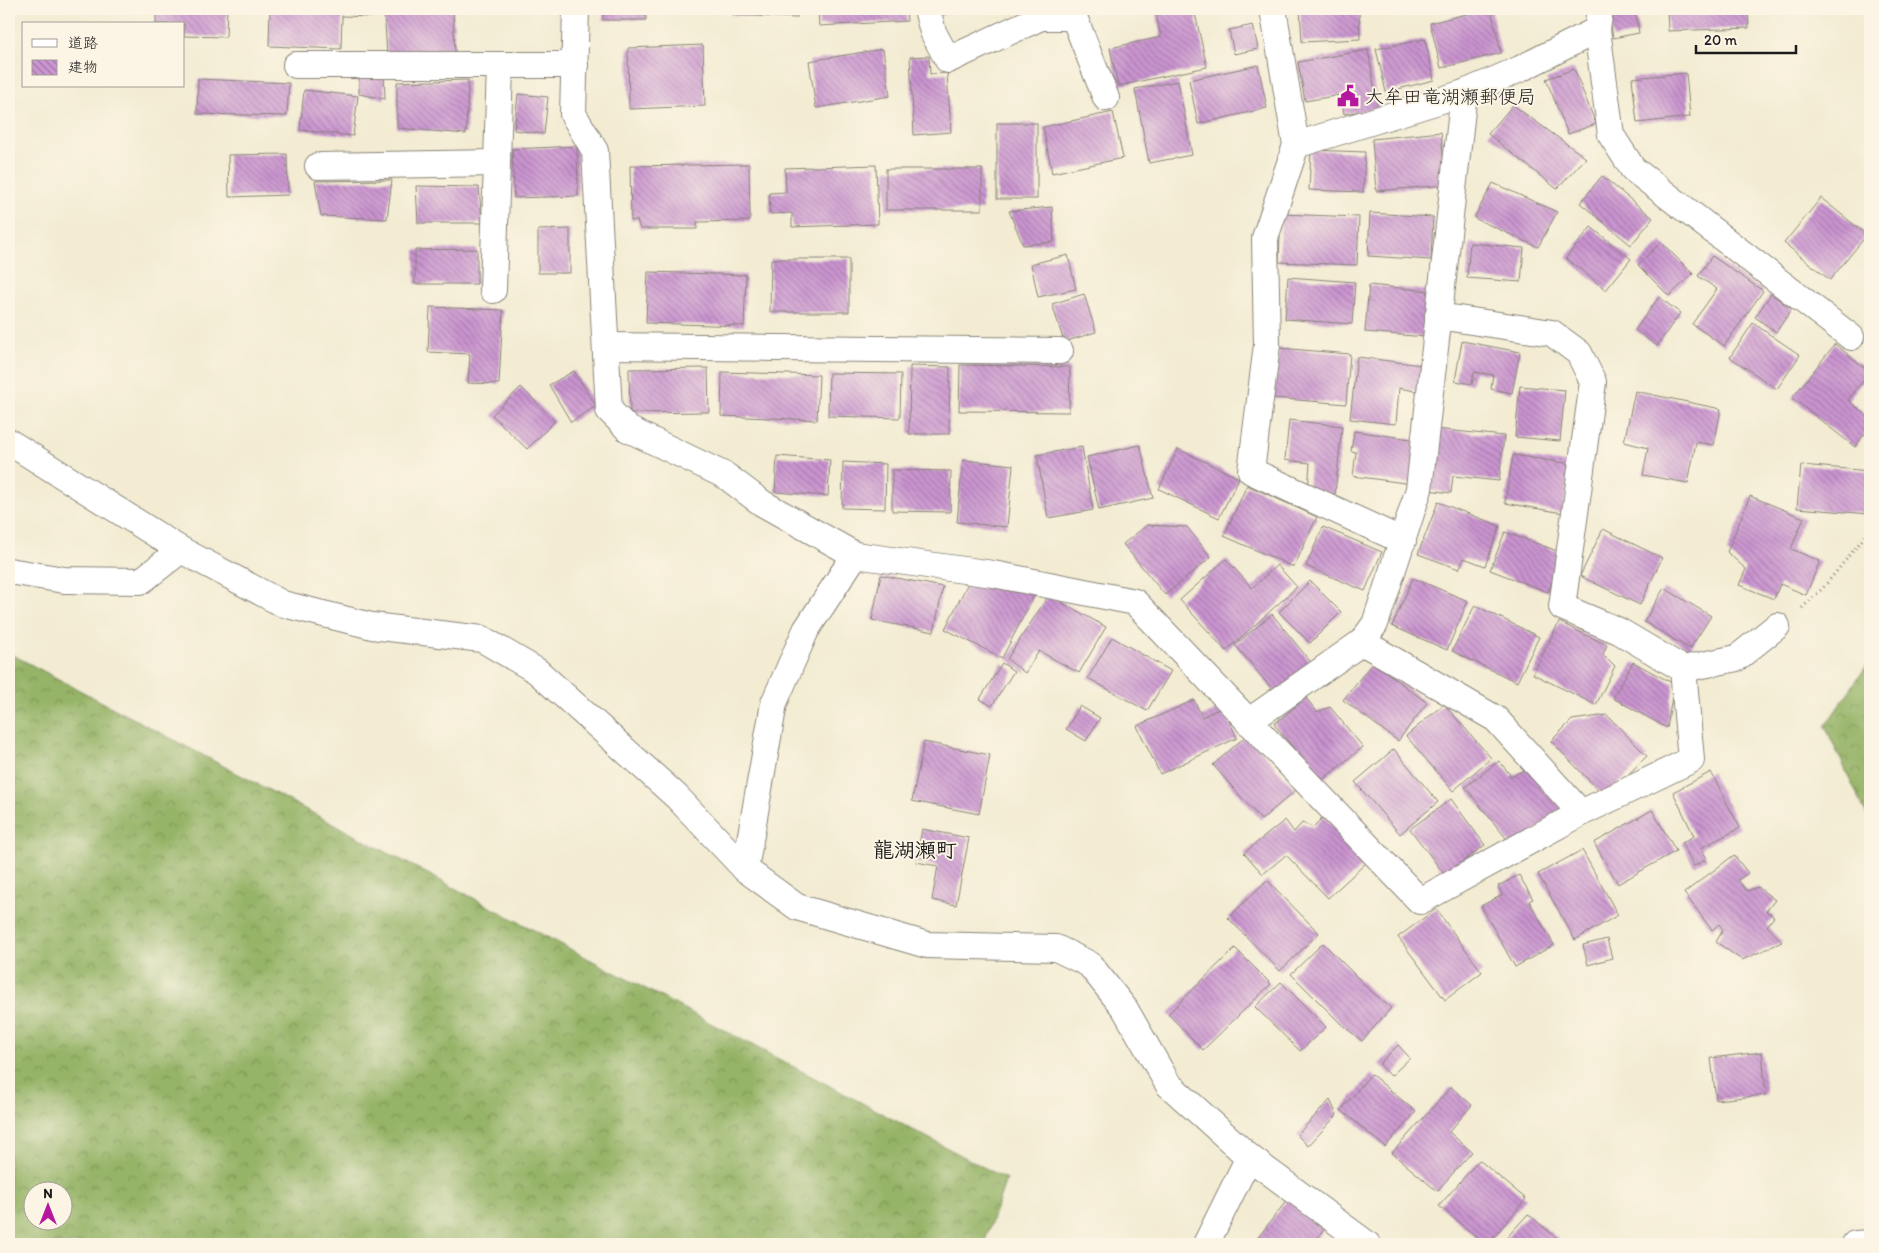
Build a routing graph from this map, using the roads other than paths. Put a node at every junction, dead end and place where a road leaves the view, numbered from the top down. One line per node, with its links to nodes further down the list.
1 (576, 9): 8 (street)
2 (927, 9): 4 (street)
3 (1273, 9): 11 (street)
4 (1075, 13): 10 (street)
5 (1598, 19): 9 (street); 16 (street)
6 (296, 66): 7 (street)
7 (500, 66): 8 (street); 12 (street)
8 (575, 66): 17 (street)
9 (1464, 93): 11 (street); 15 (street)
10 (1106, 98)
11 (1296, 145): 20 (street)
12 (497, 164): 13 (street); 14 (street)
13 (318, 166)
14 (493, 290)
15 (1438, 316): 20 (street); 26 (street)
16 (1851, 337)
17 (606, 346): 18 (street); 22 (street)
18 (1060, 351)
19 (9, 442): 21 (street)
20 (1404, 541): 25 (street)
21 (181, 550): 23 (street); 29 (street)
22 (855, 555): 27 (street); 29 (street)
23 (9, 571)
24 (1777, 626): 26 (street)
25 (1362, 642): 27 (street); 28 (street)
26 (1683, 670): 28 (street)
27 (1248, 722): 28 (street)
28 (1581, 813)
29 (745, 869): 30 (street)
30 (1249, 1157): 32 (street); 33 (street)
31 (1870, 1243): 34 (street)
32 (1206, 1244)
33 (1367, 1244)
34 (1855, 1244)

